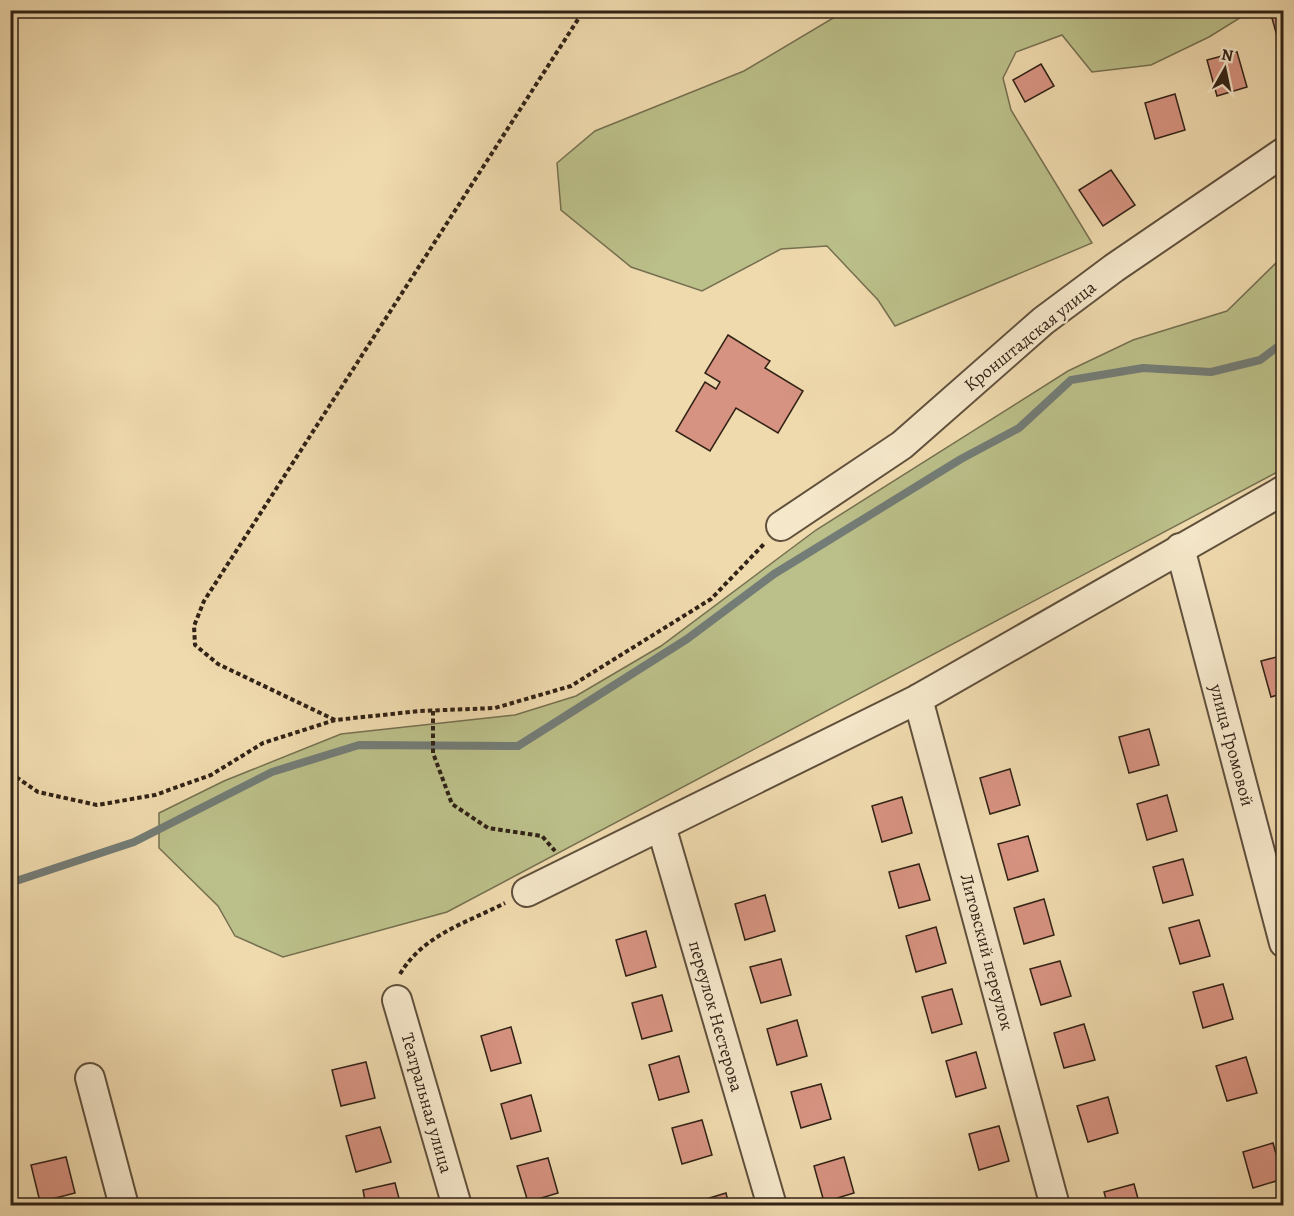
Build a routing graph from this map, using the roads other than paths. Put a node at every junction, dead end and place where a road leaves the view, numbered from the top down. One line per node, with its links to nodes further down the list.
1 (1284, 152): 3 (street, Кронштадская улица)
2 (1284, 490): 4 (street)
3 (781, 526)
4 (1180, 548): 5 (street); 8 (street, улица Громовой)
5 (918, 699): 6 (street); 14 (street, Литовский переулок)
6 (661, 826): 7 (street); 13 (street, переулок Нестерова)
7 (527, 892)
8 (1284, 943)
9 (398, 1000): 12 (street, Театральная улица)
10 (90, 1078): 11 (street)
11 (124, 1206)
12 (457, 1206)
13 (772, 1206)
14 (1055, 1206)

